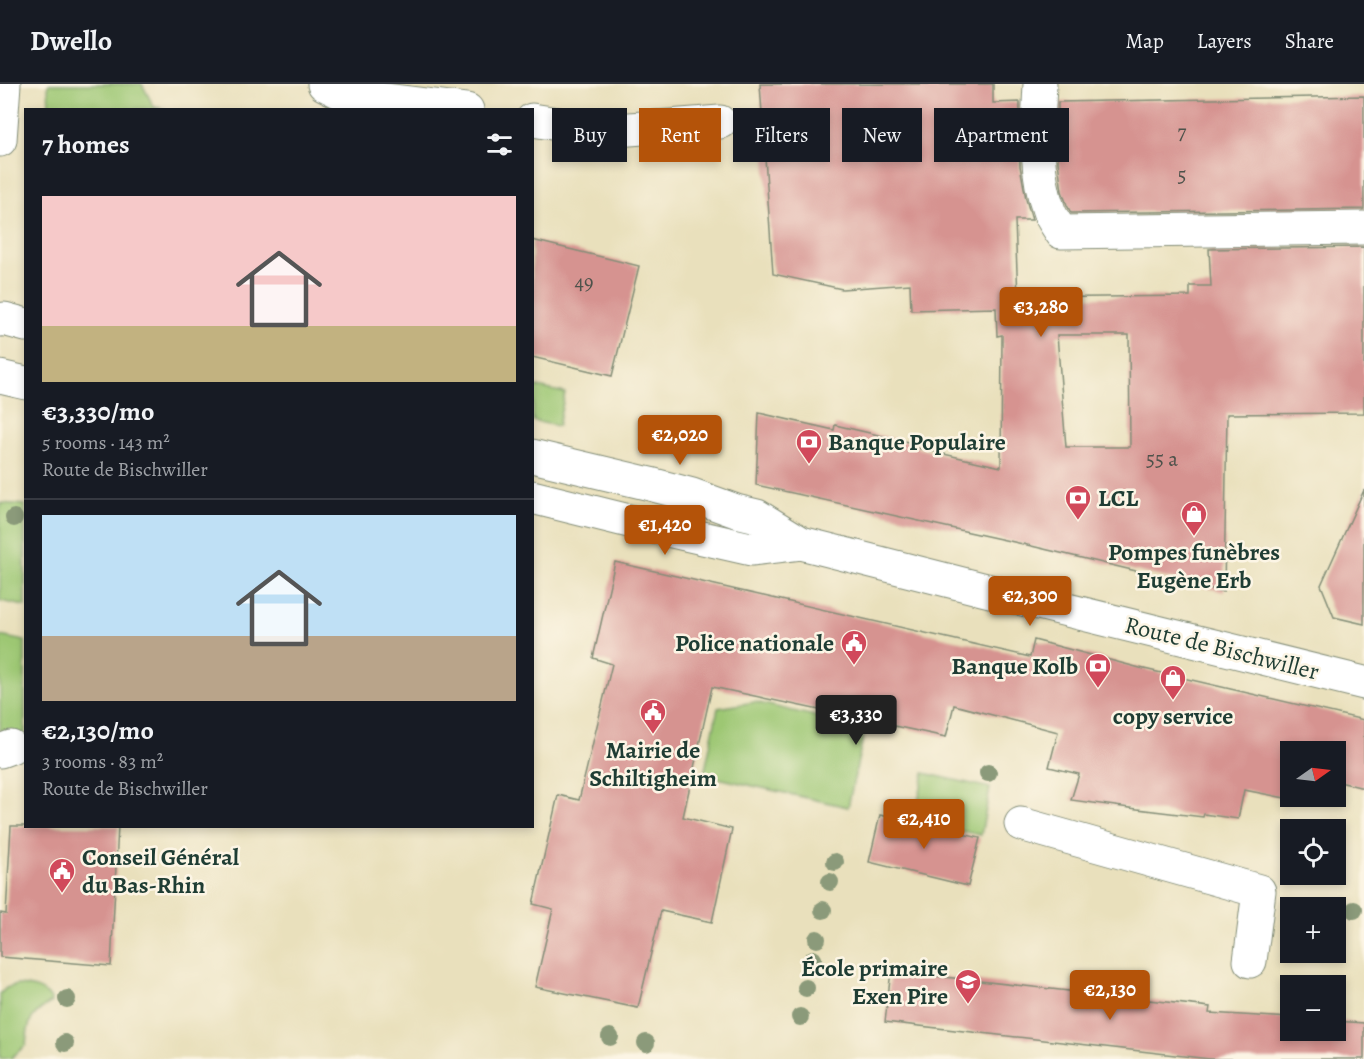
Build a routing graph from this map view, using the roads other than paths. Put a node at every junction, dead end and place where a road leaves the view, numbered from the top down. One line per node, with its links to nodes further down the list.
1 (4, 84): 7 (main road)
2 (324, 84): 4 (main road)
3 (1040, 84): 8 (main road)
4 (451, 108)
5 (534, 120): 6 (main road)
6 (639, 128)
7 (0, 140)
8 (1364, 228)
9 (0, 320): 10 (main road)
10 (24, 324)
11 (0, 377): 12 (main road)
12 (24, 383)
13 (534, 456): 15 (main road, Route de Bischwiller)
14 (534, 497): 15 (main road, Route de Bischwiller)
15 (801, 543): 16 (main road, Route de Bischwiller)
16 (1364, 683)
17 (1021, 824): 18 (main road)
18 (1250, 961)

